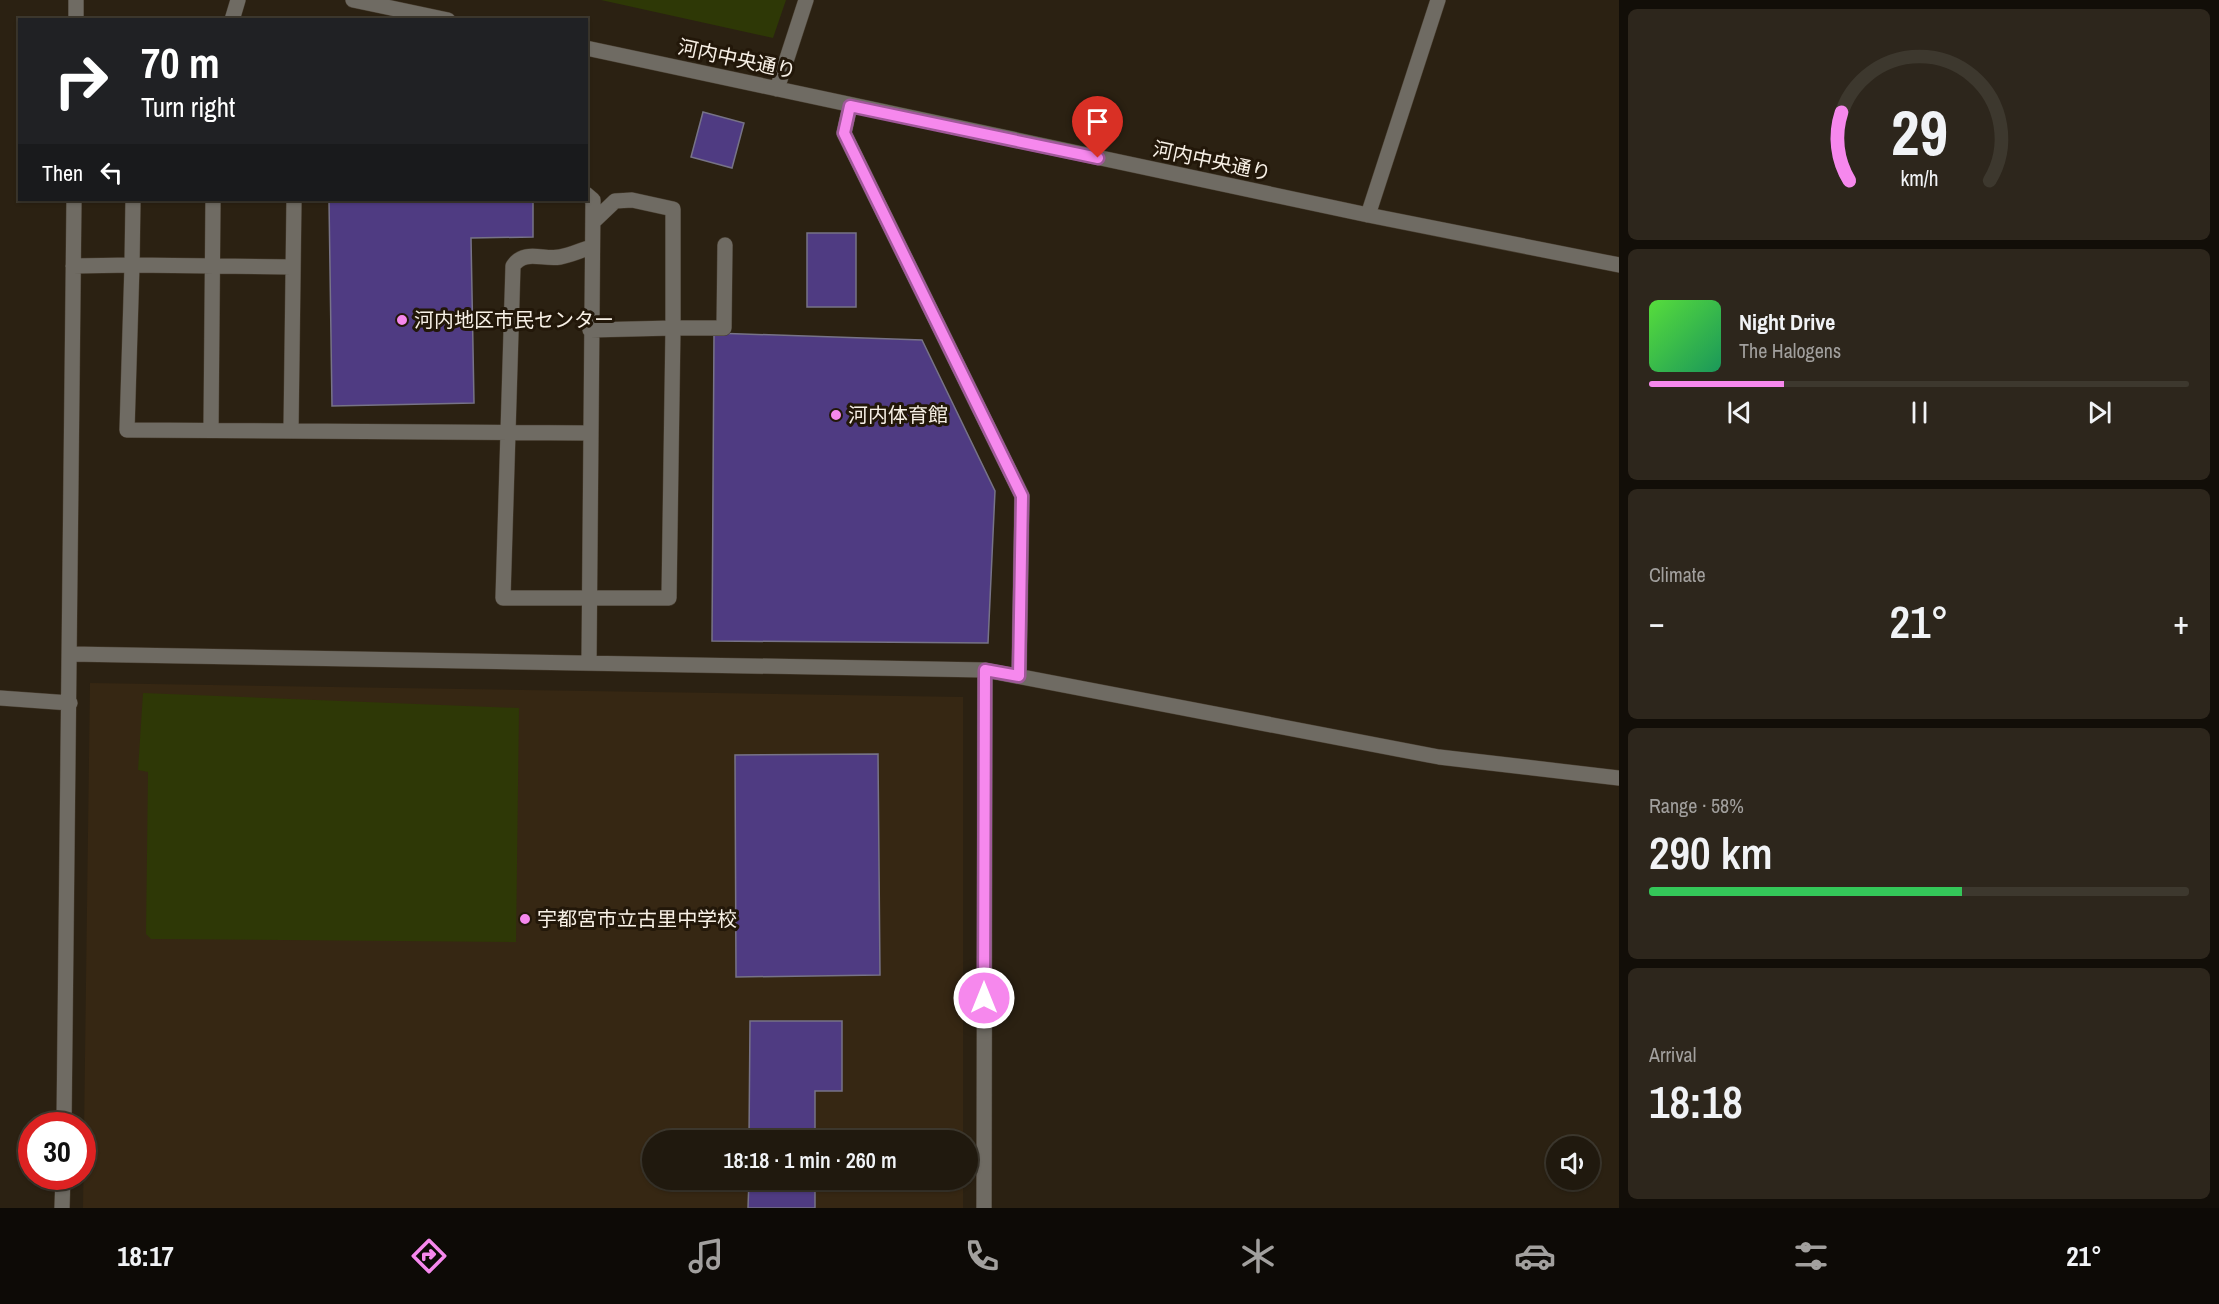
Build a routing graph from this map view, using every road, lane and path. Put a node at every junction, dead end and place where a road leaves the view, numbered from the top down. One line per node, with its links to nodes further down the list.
1 (76, 0): 6 (street)
2 (238, 0): 7 (street)
3 (352, 0): 8 (street)
4 (806, 0): 10 (street)
5 (1438, 0): 17 (street)
6 (76, 18)
7 (233, 18)
8 (438, 18)
9 (588, 48): 10 (street, 河内中央通り)
10 (777, 88): 11 (street, 河内中央通り)
11 (850, 106): 17 (street, 河内中央通り); 36 (street)
12 (588, 196): 18 (street)
13 (74, 201): 23 (street)
14 (133, 201): 21 (street)
15 (213, 201): 24 (street)
16 (294, 201): 25 (street)
17 (1368, 215): 22 (street, 河内中央通り)
18 (593, 222): 20 (street); 26 (street)
19 (725, 245): 26 (street)
20 (592, 246): 27 (street); 30 (street)
21 (132, 265): 23 (street); 24 (street); 28 (street)
22 (1619, 265)
23 (73, 266): 33 (street)
24 (211, 266): 25 (street); 28 (street)
25 (292, 267): 29 (street)
26 (672, 328): 27 (street); 32 (street)
27 (590, 330): 31 (street)
28 (211, 430): 29 (street)
29 (291, 431): 30 (street)
30 (508, 432): 31 (street); 32 (street)
31 (589, 434): 32 (street)
32 (588, 599): 34 (street)
33 (70, 654): 34 (street); 38 (street)
34 (589, 663): 35 (street)
35 (985, 670): 36 (street); 43 (street)
36 (1019, 676): 39 (street)
37 (0, 698): 38 (street)
38 (70, 703): 40 (street)
39 (1619, 778)
40 (64, 1112)
41 (63, 1190): 42 (street)
42 (62, 1208)
43 (984, 1208)

